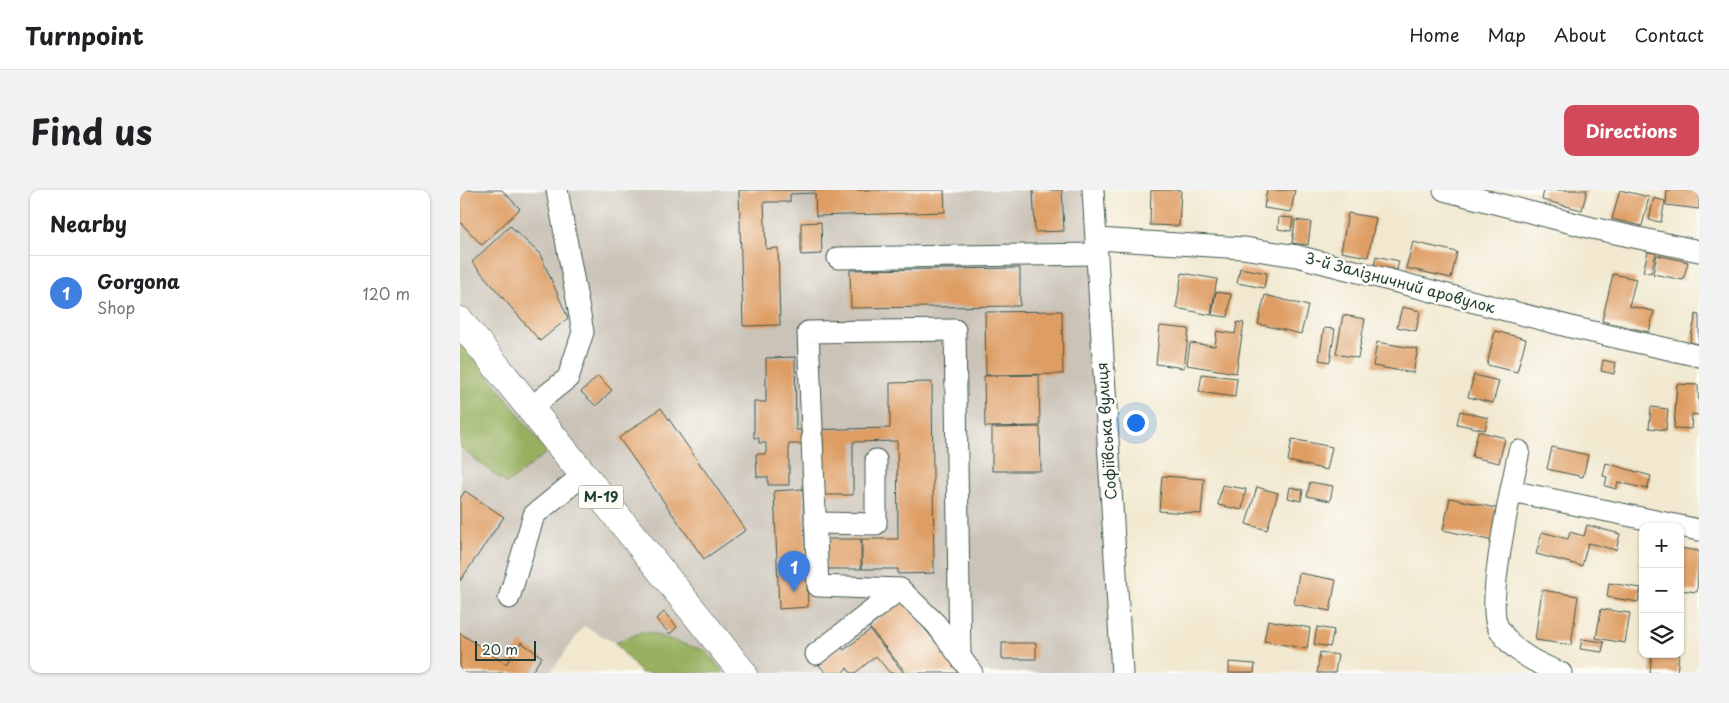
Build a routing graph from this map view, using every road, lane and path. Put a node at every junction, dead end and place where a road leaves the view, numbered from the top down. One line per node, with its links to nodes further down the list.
1 (558, 190): 9 (street)
2 (1093, 190): 4 (street, Софіївська вулиця)
3 (1444, 190): 5 (street)
4 (1096, 247): 6 (street, 3-й Залізничний аровулок); 8 (street, 3-й Залізничний аровулок); 21 (street, Софіївська вулиця)
5 (1699, 251)
6 (838, 258)
7 (460, 321): 9 (highway, М-19)
8 (1699, 356)
9 (530, 408): 12 (highway, М-19)
10 (1519, 450): 13 (street)
11 (876, 460): 14 (street)
12 (583, 475): 17 (street); 20 (highway, М-19)
13 (1511, 491): 15 (street); 22 (street)
14 (815, 523): 16 (street); 19 (street)
15 (1699, 530)
16 (900, 589): 18 (street); 19 (street)
17 (510, 598)
18 (816, 654)
19 (966, 665)
20 (743, 673)
21 (1122, 673)
22 (1561, 673)

